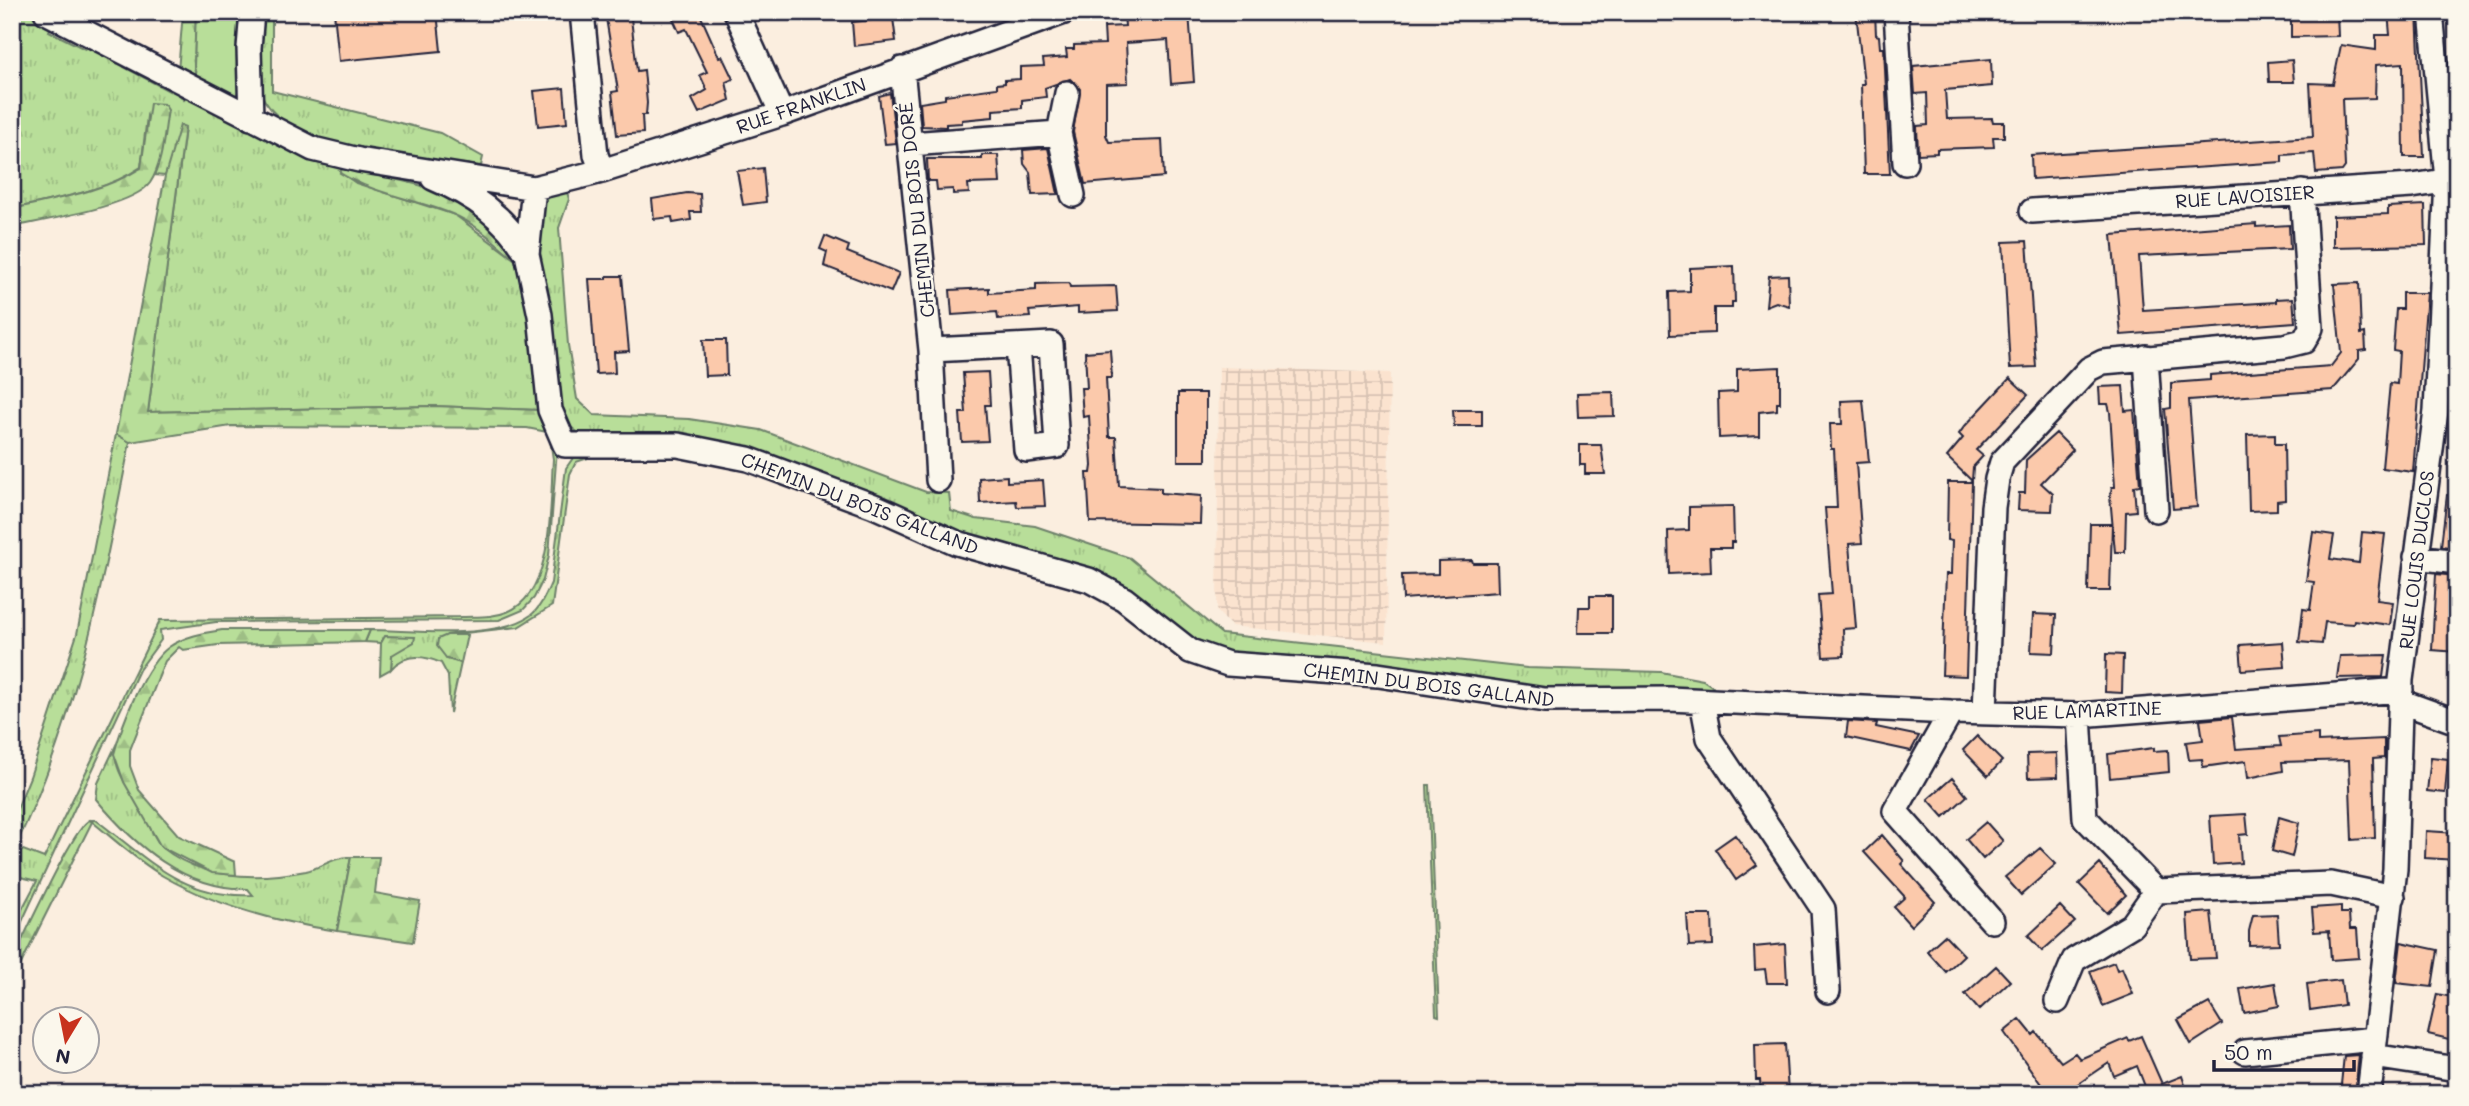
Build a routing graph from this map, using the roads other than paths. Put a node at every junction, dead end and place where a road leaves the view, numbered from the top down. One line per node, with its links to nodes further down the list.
1 (46, 12): 11 (street)
2 (252, 12): 11 (street)
3 (582, 12): 16 (street)
4 (736, 12): 10 (street)
5 (1064, 12): 8 (street, RUE FRANKLIN)
6 (1896, 12): 14 (street)
7 (2431, 12): 17 (street, RUE LOUIS DUCLOS)
8 (902, 69): 10 (street, RUE FRANKLIN); 13 (street, CHEMIN DU BOIS DORÉ)
9 (1067, 93): 12 (street)
10 (782, 114): 16 (street, RUE FRANKLIN)
11 (251, 118): 15 (street)
12 (1059, 133): 13 (street); 20 (street)
13 (910, 144): 24 (street, CHEMIN DU BOIS DORÉ)
14 (1905, 163)
15 (417, 171): 18 (street); 22 (street)
16 (601, 171): 18 (street, RUE FRANKLIN)
17 (2452, 180): 19 (street, RUE LAVOISIER); 28 (street, RUE LOUIS DUCLOS)
18 (534, 188): 22 (street, CHEMIN DU BOIS GALLAND)
19 (2302, 192): 21 (street, RUE LAVOISIER); 25 (street)
20 (1073, 195)
21 (2032, 211)
22 (527, 254): 31 (street, CHEMIN DU BOIS GALLAND)
23 (1018, 345): 24 (street)
24 (931, 350): 26 (street, CHEMIN DU BOIS DORÉ)
25 (2146, 357): 27 (street); 33 (street)
26 (938, 480)
27 (2156, 510)
28 (2416, 557): 29 (street); 30 (street, RUE LOUIS DUCLOS)
29 (2457, 562)
30 (2401, 696): 34 (street, RUE LAMARTINE); 35 (street, RUE LAMARTINE); 37 (street, RUE LOUIS DUCLOS)
31 (1702, 701): 32 (street, RUE LAMARTINE); 39 (street)
32 (1951, 712): 33 (street, RUE LAMARTINE); 38 (street)
33 (1985, 712): 34 (street, RUE LAMARTINE)
34 (2080, 715): 36 (street)
35 (2457, 722)
36 (2156, 891): 37 (street); 40 (street)
37 (2393, 897): 41 (street, RUE LOUIS DUCLOS)
38 (1992, 921)
39 (1828, 991)
40 (2057, 1000)
41 (2374, 1047): 42 (street); 43 (street); 44 (street, RUE LOUIS DUCLOS)
42 (2245, 1052)
43 (2457, 1069)
44 (2370, 1094)

